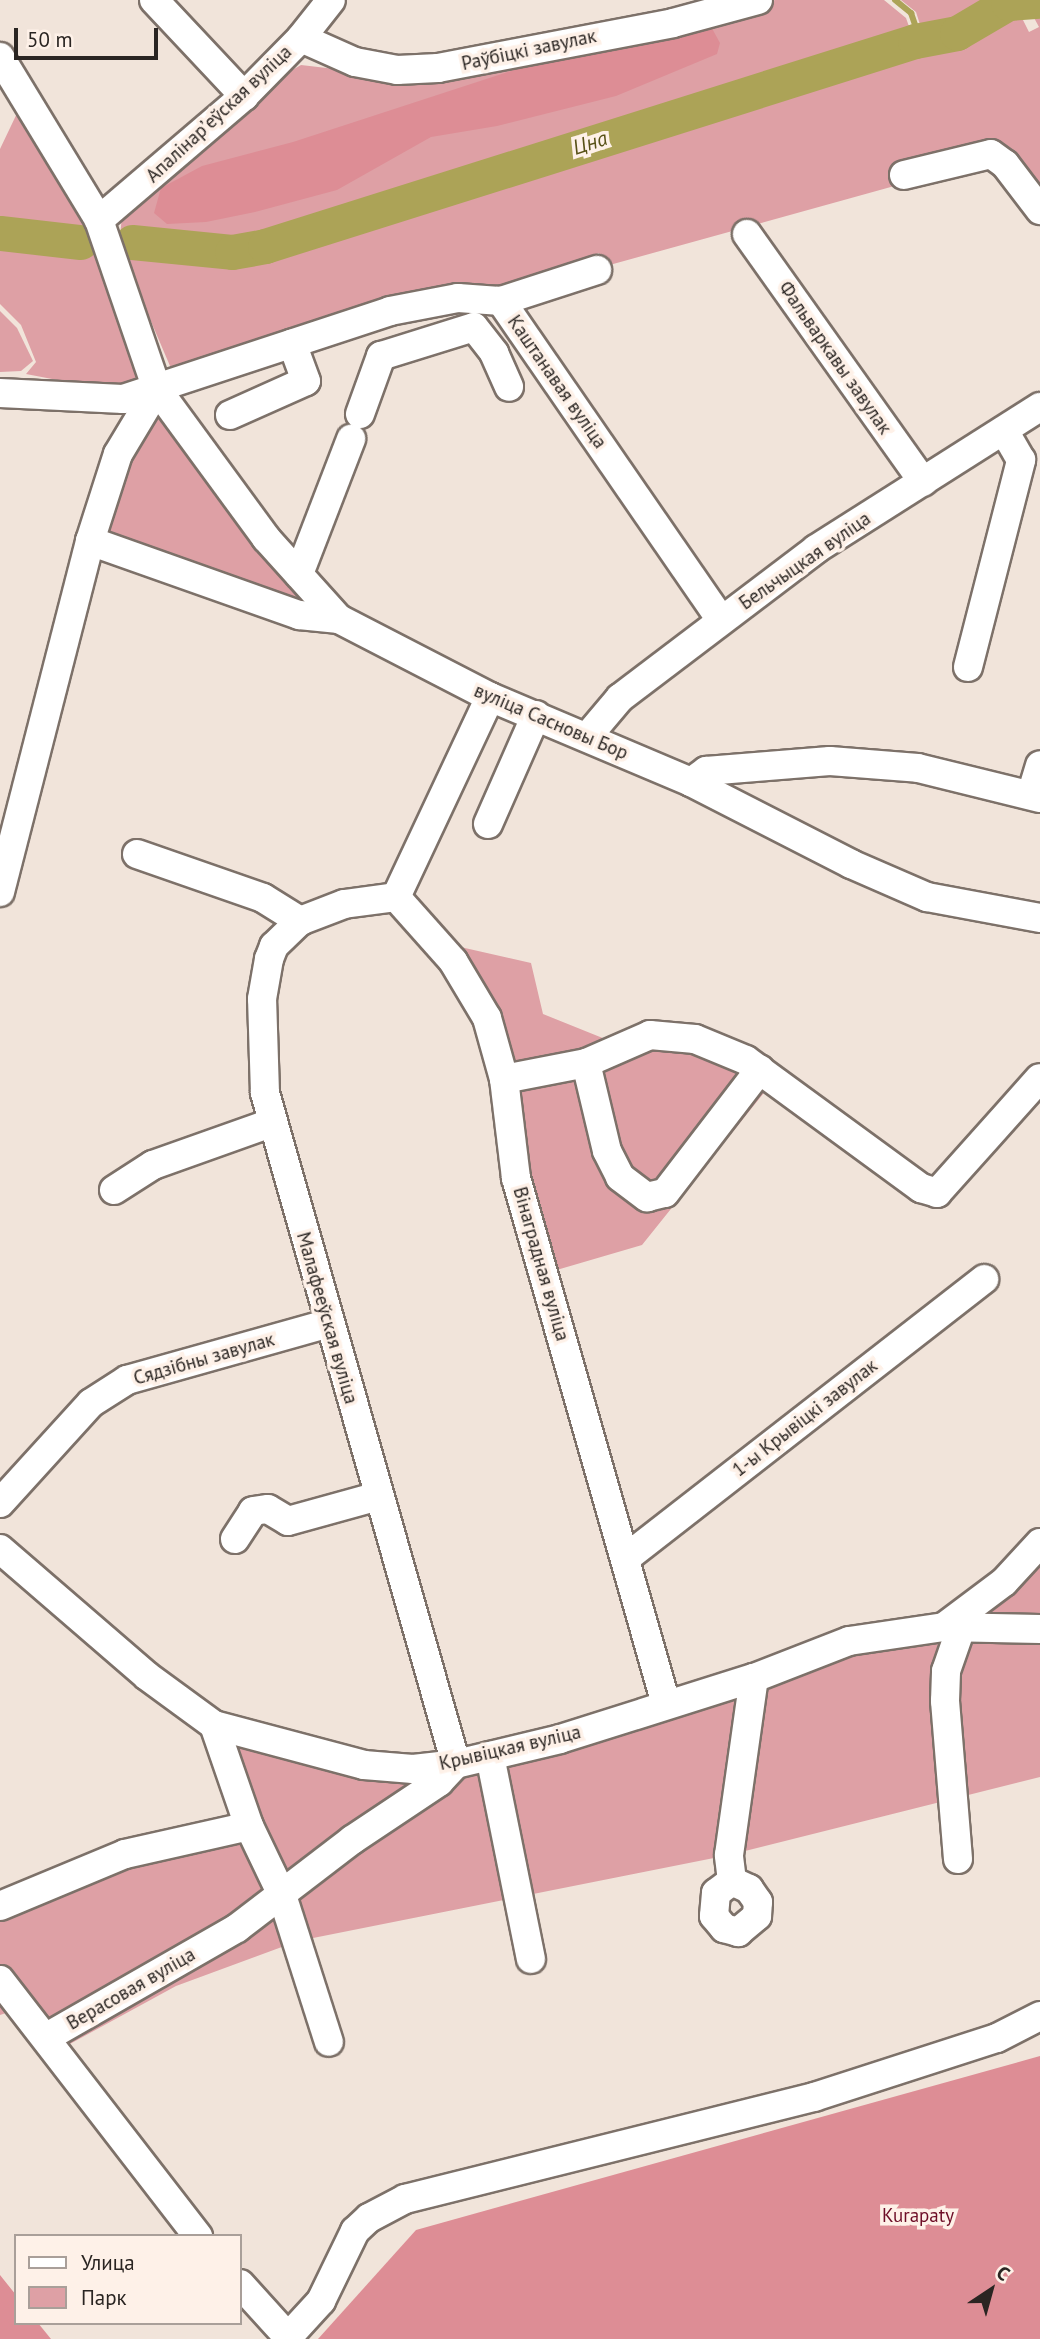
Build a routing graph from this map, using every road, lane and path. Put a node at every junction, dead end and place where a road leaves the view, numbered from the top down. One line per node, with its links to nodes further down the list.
1 (155, 0): 6 (street)
2 (331, 0): 4 (street, Апалінарʼеўская вуліца)
3 (758, 0): 4 (street, Раўбіцкі завулак)
4 (301, 38): 6 (street, Апалінарʼеўская вуліца)
5 (0, 57): 9 (street, вуліца Сасновы Бор)
6 (244, 96): 9 (street, Апалінарʼеўская вуліца)
7 (904, 175): 8 (street)
8 (1040, 209)
9 (99, 220): 17 (street, вуліца Сасновы Бор)
10 (747, 234): 22 (street, Фальваркавы завулак)
11 (597, 270): 13 (street)
12 (467, 298): 13 (street, Каштанавая вуліца); 14 (street); 15 (street, Каштанавая вуліца)
13 (501, 301): 26 (street, Каштанавая вуліца)
14 (474, 327): 16 (street); 24 (street)
15 (292, 343): 17 (street, Каштанавая вуліца); 20 (street)
16 (509, 387)
17 (157, 389): 18 (street); 23 (street); 24 (street, вуліца Сасновы Бор)
18 (0, 393)
19 (1040, 407): 21 (street, Бельчыцкая вуліца)
20 (230, 415)
21 (1004, 430): 22 (street, Бельчыцкая вуліца); 27 (street)
22 (923, 482): 26 (street, Бельчыцкая вуліца)
23 (90, 541): 25 (street); 34 (street)
24 (299, 575): 25 (street, вуліца Сасновы Бор)
25 (339, 619): 28 (street, вуліца Сасновы Бор)
26 (720, 619): 30 (street, Бельчыцкая вуліца)
27 (968, 667)
28 (490, 697): 29 (street, вуліца Сасновы Бор); 38 (street)
29 (536, 715): 30 (street, вуліца Сасновы Бор); 35 (street)
30 (587, 737): 32 (street, вуліца Сасновы Бор)
31 (1040, 765): 33 (street)
32 (691, 782): 33 (street); 39 (street, вуліца Сасновы Бор)
33 (1036, 797)
34 (10, 811): 37 (street)
35 (488, 824)
36 (137, 854): 40 (street)
37 (0, 892)
38 (396, 897): 40 (street, Малафееўская вуліца); 44 (street, Вінаградная вуліца)
39 (1040, 918)
40 (300, 921): 45 (street, Малафееўская вуліца)
41 (586, 1063): 42 (street); 42 (street); 44 (street)
42 (760, 1069): 43 (street)
43 (1040, 1078)
44 (503, 1079): 54 (street, Вінаградная вуліца)
45 (271, 1124): 46 (street); 48 (street, Малафееўская вуліца)
46 (114, 1190)
47 (984, 1279): 54 (street, 1-ы Крывіцкі завулак)
48 (330, 1323): 49 (street, Малафееўская вуліца); 50 (street, Сядзібны завулак)
49 (378, 1496): 51 (street); 61 (street, Малафееўская вуліца)
50 (0, 1503)
51 (235, 1539)
52 (1040, 1543): 55 (street, Крывіцкая вуліца)
53 (0, 1549): 59 (street, Крывіцкая вуліца)
54 (626, 1558): 58 (street, Вінаградная вуліца)
55 (953, 1627): 56 (street); 57 (street, Крывіцкая вуліца); 63 (street)
56 (1040, 1629)
57 (754, 1678): 58 (street, Крывіцкая вуліца); 64 (street)
58 (666, 1704): 60 (street, Крывіцкая вуліца)
59 (214, 1725): 61 (street, Крывіцкая вуліца); 62 (street)
60 (490, 1756): 61 (street, Крывіцкая вуліца); 67 (street)
61 (456, 1764): 65 (street, Верасовая вуліца)
62 (249, 1826): 65 (street); 66 (street)
63 (958, 1859)
64 (732, 1881)
65 (282, 1895): 70 (street, Верасовая вуліца); 71 (street)
66 (0, 1906)
67 (531, 1959)
68 (0, 1980): 70 (street)
69 (1040, 2015): 73 (street)
70 (47, 2037): 72 (street, Верасовая вуліца)
71 (329, 2042)
72 (196, 2234)
73 (242, 2286)

